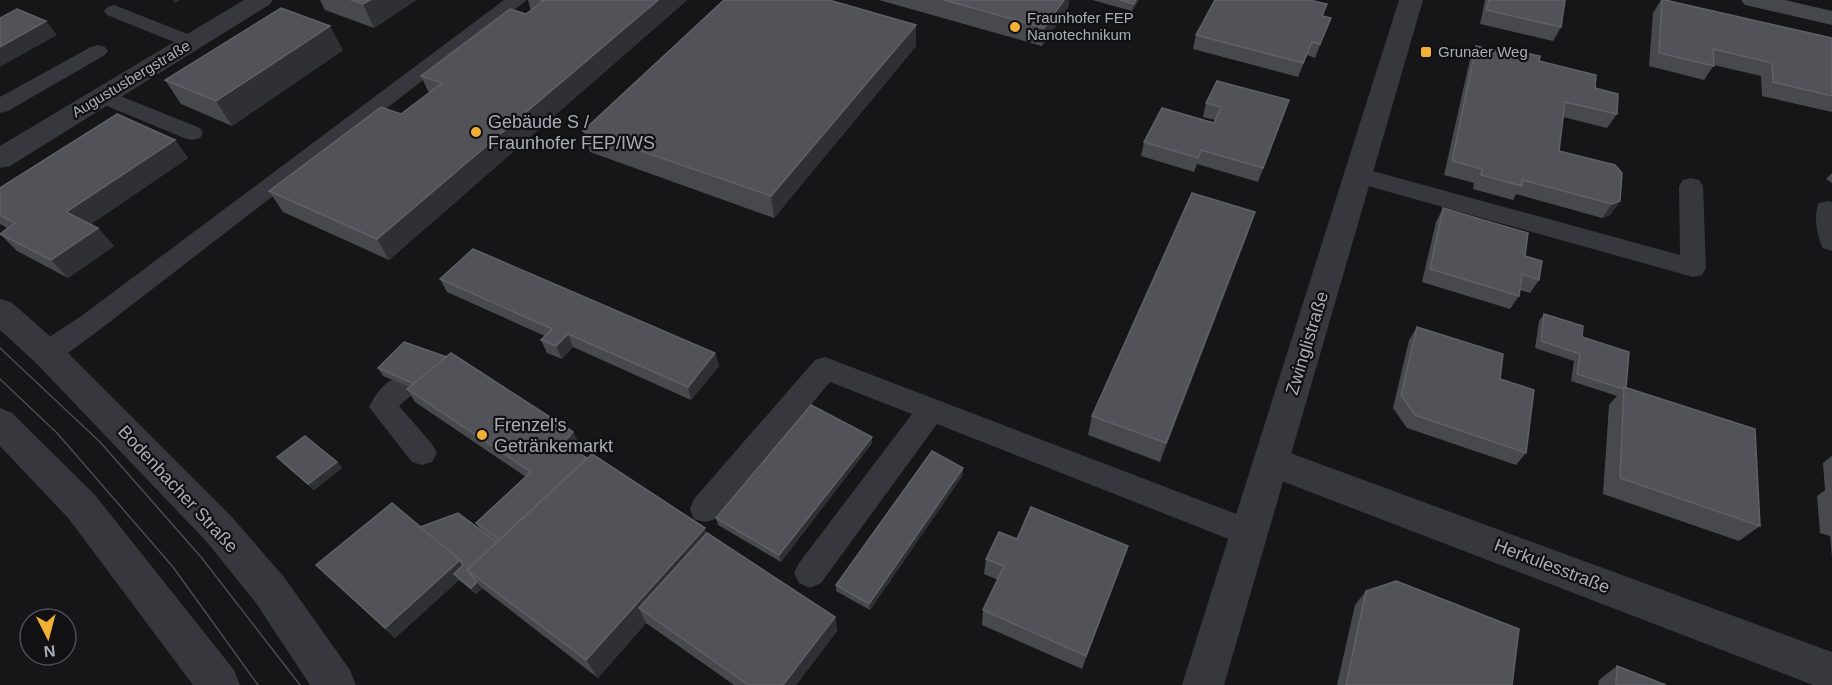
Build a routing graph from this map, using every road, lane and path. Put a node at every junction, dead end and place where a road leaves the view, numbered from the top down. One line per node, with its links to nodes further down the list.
1 (261, 0): 7 (street, Augustusbergstraße)
2 (517, 0): 20 (lane)
3 (1411, 0): 15 (street, Zwinglistraße)
4 (1753, 0): 6 (main road)
5 (114, 10): 7 (lane)
6 (1832, 18)
7 (191, 42): 11 (street, Augustusbergstraße)
8 (98, 51): 12 (lane)
9 (64, 54): 10 (lane)
10 (0, 92)
11 (103, 96): 13 (lane); 14 (street, Augustusbergstraße)
12 (0, 106)
13 (192, 133)
14 (0, 159)
15 (1358, 175): 16 (lane); 25 (street, Zwinglistraße)
16 (1691, 186)
17 (1828, 209): 18 (lane)
18 (1832, 242)
19 (0, 311): 20 (street, Bodenbacher Straße)
20 (47, 353): 31 (street, Bodenbacher Straße)
21 (404, 384): 24 (lane)
22 (932, 409): 26 (lane); 27 (lane); 28 (lane)
23 (0, 423): 30 (street)
24 (422, 453)
25 (1271, 461): 27 (street, Zwinglistraße); 29 (street, Herkulesstraße)
26 (705, 509)
27 (1249, 533): 32 (street, Zwinglistraße)
28 (810, 573)
29 (1832, 672)
30 (219, 685)
31 (334, 685)
32 (1203, 685)

